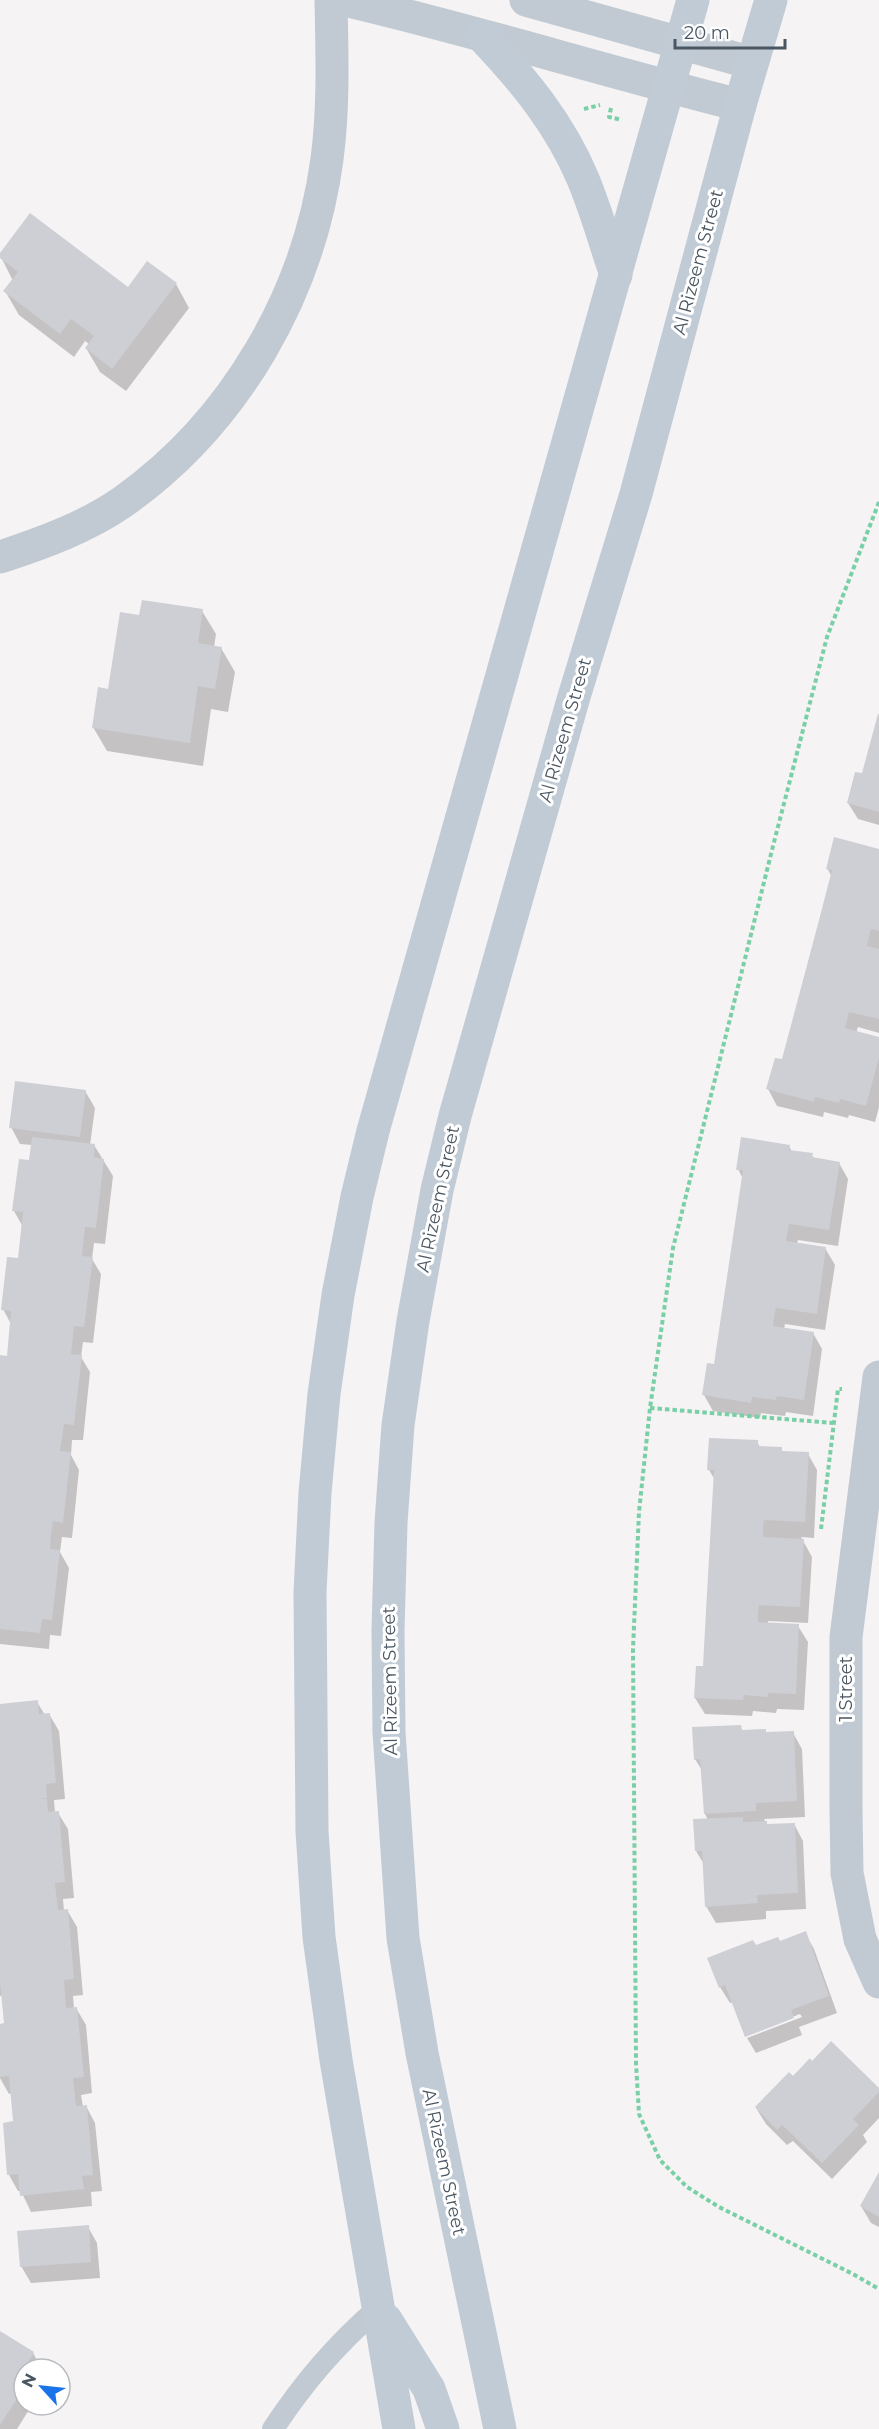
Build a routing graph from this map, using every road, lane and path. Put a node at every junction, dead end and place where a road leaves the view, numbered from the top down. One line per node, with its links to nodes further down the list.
1 (331, 0): 13 (street)
2 (344, 0): 6 (street)
3 (525, 0): 7 (street)
4 (693, 0): 7 (street)
5 (771, 0): 8 (street, Al Rizeem Street)
6 (482, 36): 9 (street); 11 (street)
7 (682, 43): 8 (street); 9 (street)
8 (752, 63): 10 (street, Al Rizeem Street)
9 (670, 88): 10 (street); 11 (street)
10 (740, 105): 23 (street, Al Rizeem Street)
11 (616, 275): 19 (street)
12 (879, 502): 15 (path)
13 (0, 557)
14 (878, 1388): 17 (street, 1 Street)
15 (650, 1408): 16 (path); 18 (path)
16 (834, 1423)
17 (879, 1982)
18 (879, 2289)
19 (378, 2308): 20 (lane); 21 (street); 22 (street)
20 (273, 2429)
21 (399, 2429)
22 (443, 2429)
23 (500, 2429)

